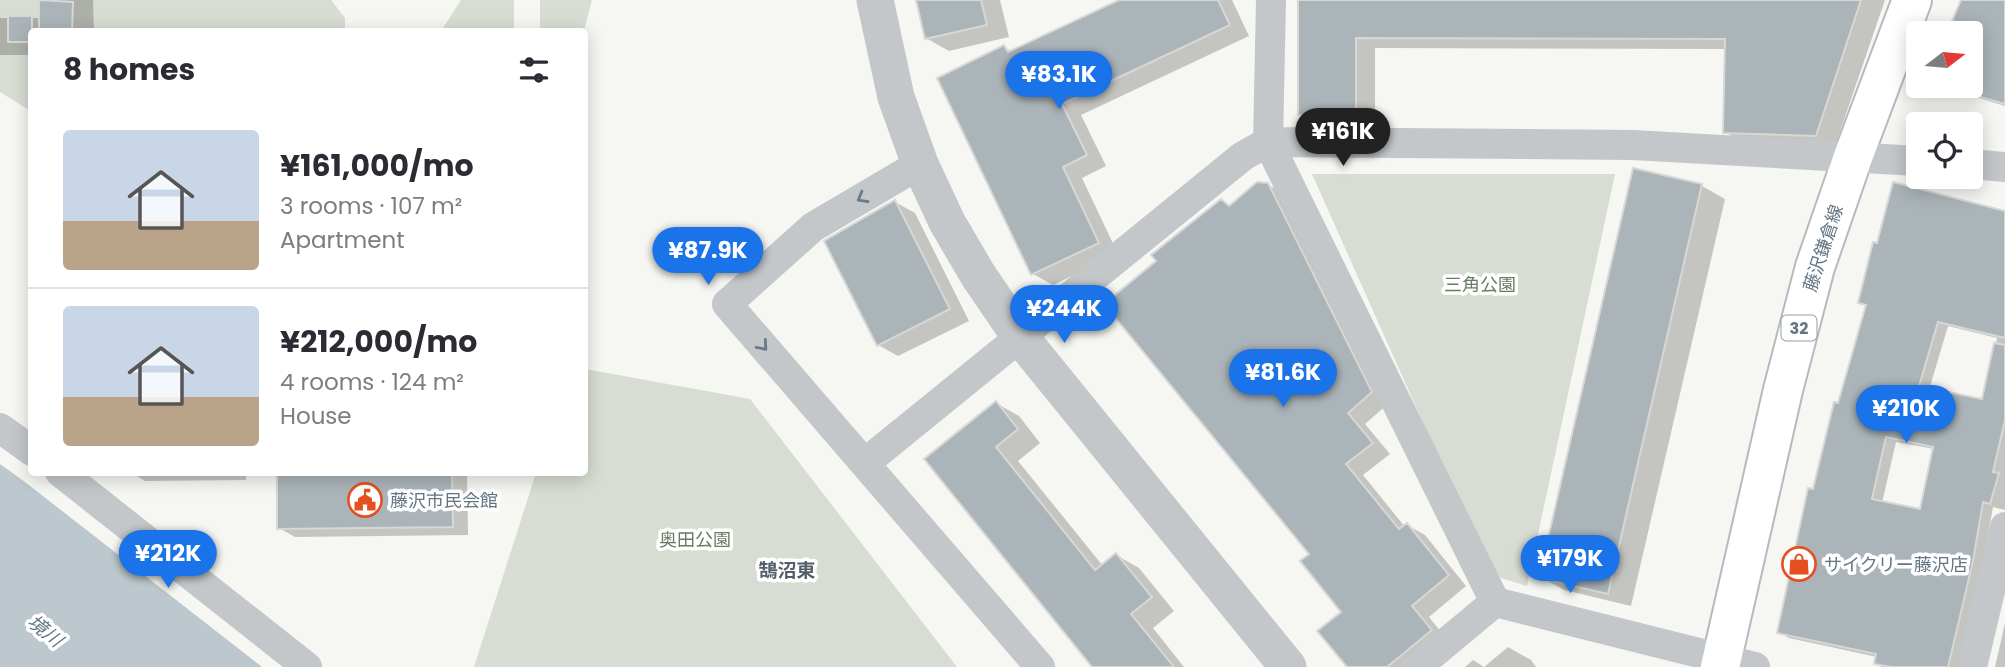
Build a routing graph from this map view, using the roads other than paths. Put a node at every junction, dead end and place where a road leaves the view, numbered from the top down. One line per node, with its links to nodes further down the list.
1 (875, 0): 7 (street)
2 (1271, 0): 4 (street)
3 (1912, 0): 5 (main road, 藤沢鎌倉線 / 32)
4 (1268, 142): 5 (street); 10 (street); 16 (street)
5 (1853, 157): 6 (street); 17 (main road, 藤沢鎌倉線 / 32)
6 (1906, 160)
7 (920, 164): 10 (street); 13 (street, one-way to 13)
8 (1983, 165): 9 (street)
9 (2005, 166)
10 (1021, 338): 13 (street); 20 (street)
11 (0, 428): 12 (street)
12 (28, 449)
13 (864, 463): 19 (street)
14 (65, 476): 18 (street)
15 (2005, 527): 22 (street)
16 (1495, 602): 17 (street); 21 (street)
17 (1732, 664)
18 (307, 667)
19 (1040, 667)
20 (1287, 667)
21 (1417, 667)
22 (1972, 667)

